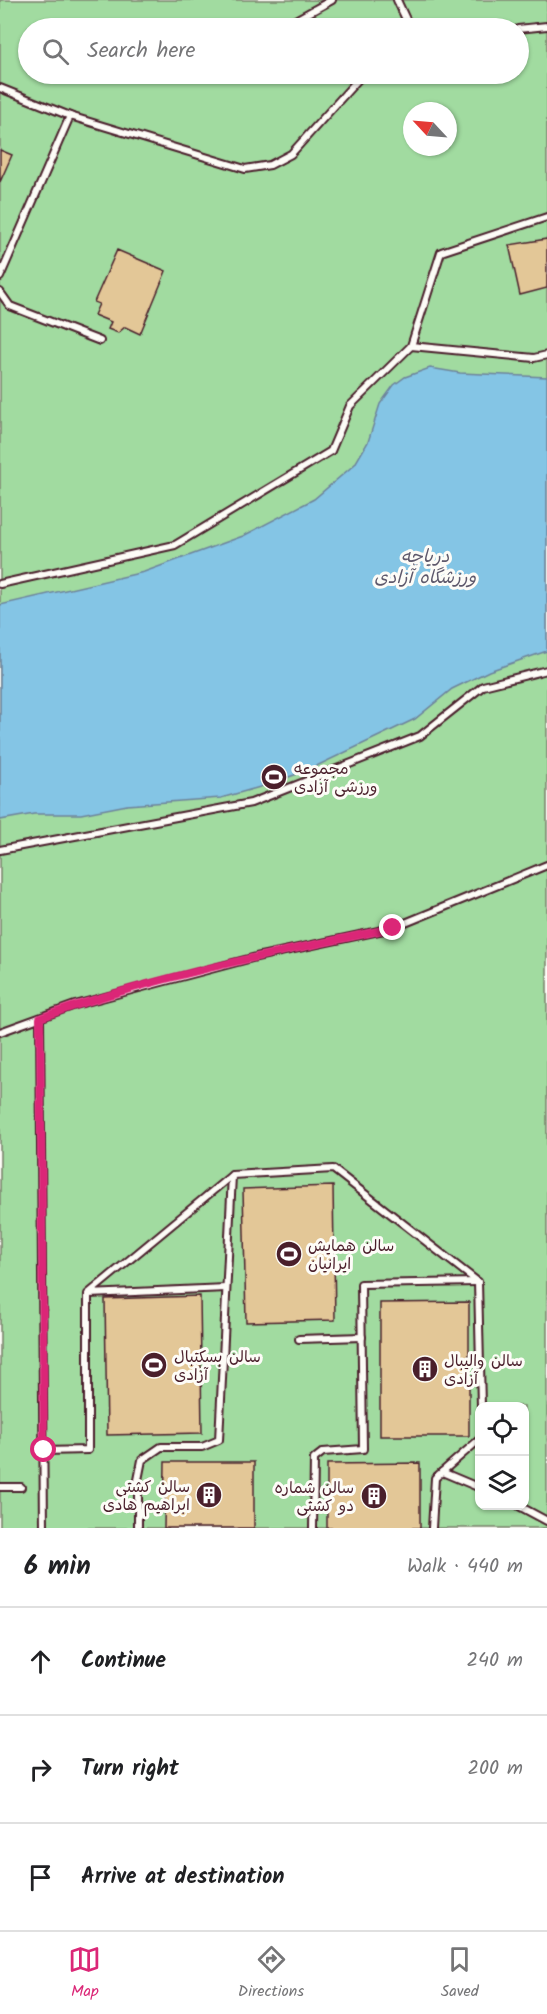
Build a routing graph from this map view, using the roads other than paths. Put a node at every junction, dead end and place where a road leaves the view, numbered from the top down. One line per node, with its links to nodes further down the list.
1 (332, 0): 3 (lane)
2 (397, 0): 4 (lane)
3 (299, 18)
4 (405, 18)
5 (547, 26): 6 (lane)
6 (529, 28)
7 (354, 84): 9 (lane)
8 (0, 88): 9 (lane)
9 (70, 116): 11 (lane)
10 (547, 218): 14 (lane)
11 (0, 277)
12 (0, 292): 13 (lane)
13 (100, 341)
14 (411, 346): 15 (lane); 16 (lane)
15 (547, 355)
16 (0, 584)
17 (547, 670): 18 (lane)
18 (0, 850)
19 (547, 865): 20 (lane)
20 (40, 1018): 21 (lane); 30 (lane)
21 (0, 1032)
22 (232, 1175): 23 (lane); 24 (lane); 25 (lane)
23 (478, 1282): 26 (lane); 28 (lane)
24 (226, 1288): 25 (lane); 38 (lane)
25 (88, 1294): 30 (lane)
26 (362, 1337): 27 (lane); 39 (lane)
27 (299, 1339)
28 (481, 1402)
29 (475, 1443): 31 (lane)
30 (44, 1450): 37 (lane)
31 (442, 1472): 32 (lane); 40 (lane)
32 (475, 1486)
33 (0, 1487): 34 (lane)
34 (21, 1487)
35 (526, 1510): 36 (lane)
36 (547, 1521)
37 (44, 1528)
38 (138, 1528)
39 (313, 1528)
40 (432, 1528)

